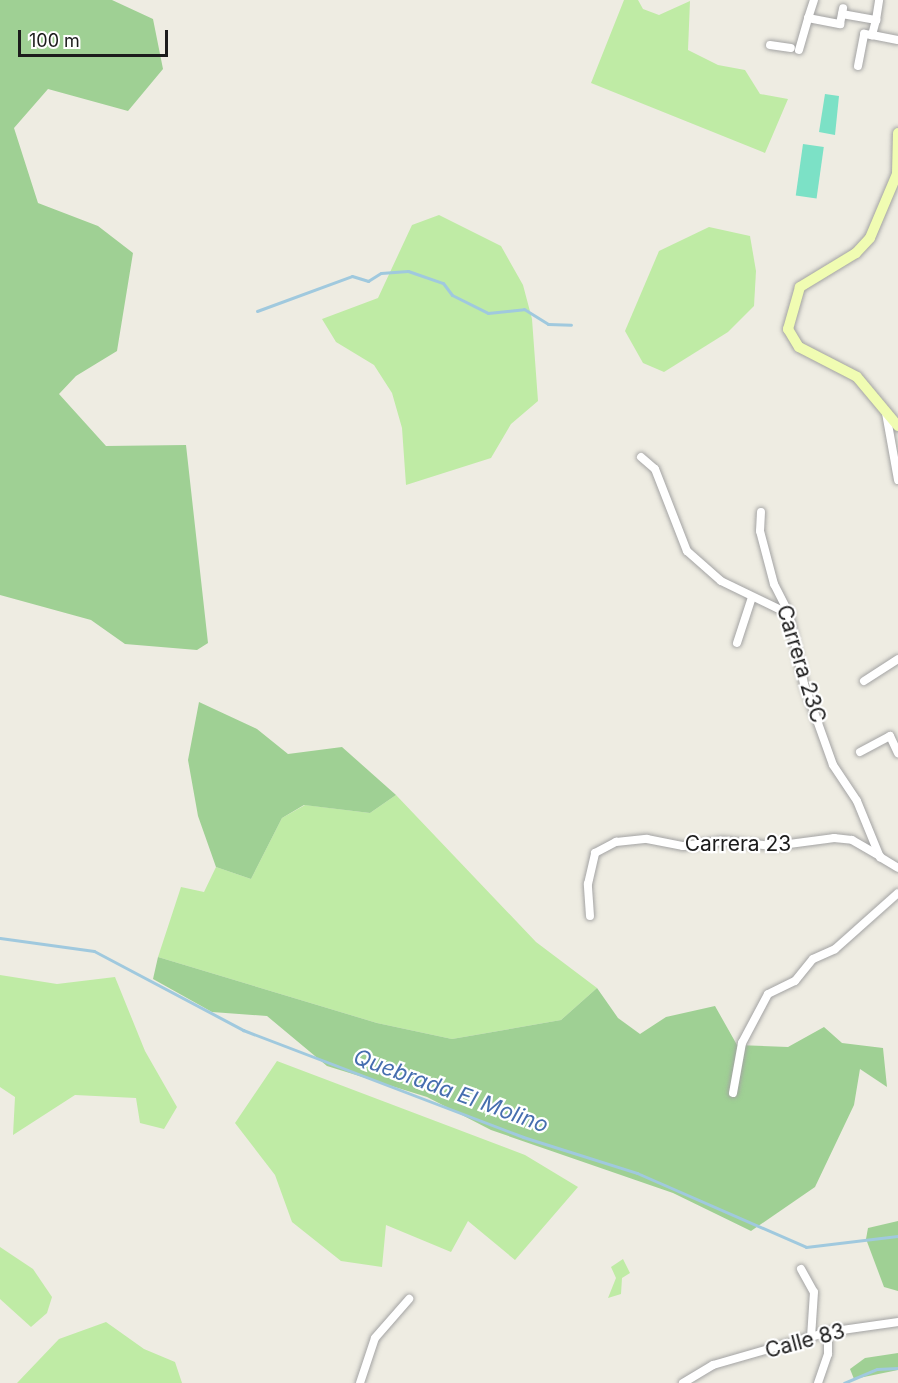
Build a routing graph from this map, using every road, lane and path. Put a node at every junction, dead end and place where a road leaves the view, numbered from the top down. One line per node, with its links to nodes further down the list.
1 (814, 0): 3 (street)
2 (879, 0): 4 (street)
3 (808, 18): 4 (street); 7 (street)
4 (876, 20): 5 (street)
5 (872, 35): 6 (street); 8 (street)
6 (898, 40)
7 (770, 45)
8 (858, 66)
9 (898, 133): 10 (street)
10 (885, 411): 11 (street); 13 (street)
11 (898, 426)
12 (641, 458): 15 (street)
13 (898, 480)
14 (761, 512): 16 (street, Carrera 23C)
15 (752, 597): 16 (street); 17 (street, Carrera 23C)
16 (789, 614): 22 (street, Carrera 23C)
17 (737, 643)
18 (898, 658): 19 (street)
19 (864, 681)
20 (860, 752): 21 (street)
21 (898, 753)
22 (880, 857): 23 (street); 25 (street, Carrera 23)
23 (898, 868)
24 (898, 893): 26 (street)
25 (590, 915)
26 (733, 1093)
27 (801, 1269): 31 (street)
28 (409, 1299): 32 (street)
29 (898, 1322): 30 (street, Calle 83)
30 (828, 1332): 31 (street, Calle 83); 34 (street)
31 (811, 1336): 33 (street, Calle 83)
32 (360, 1383)
33 (683, 1383)
34 (818, 1383)

